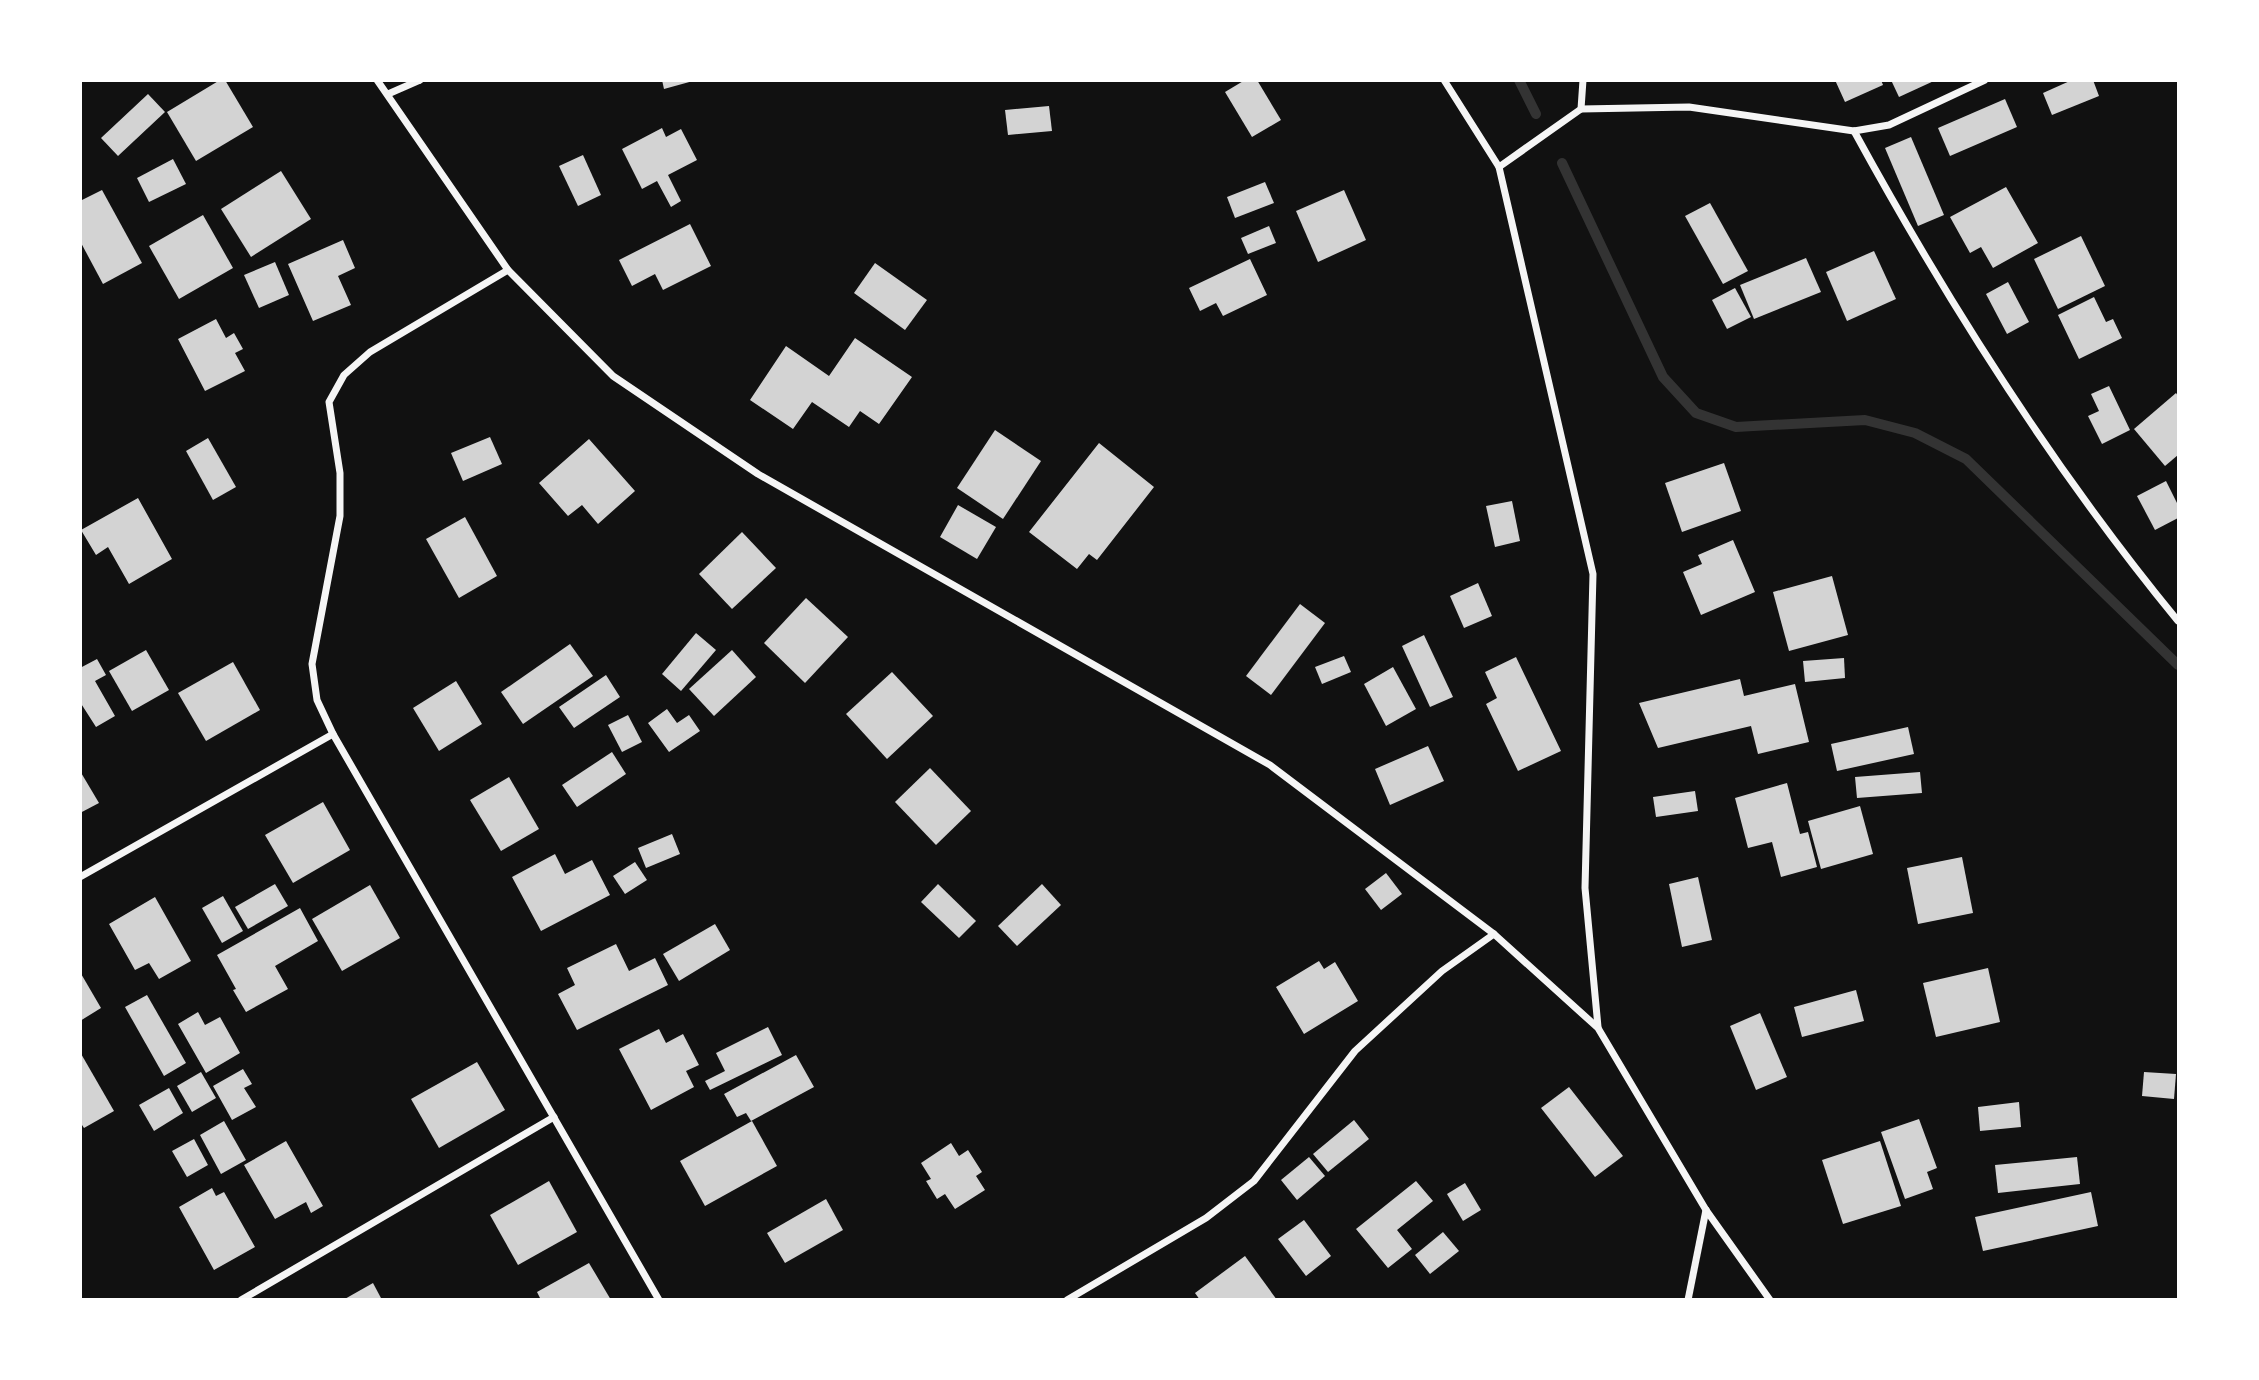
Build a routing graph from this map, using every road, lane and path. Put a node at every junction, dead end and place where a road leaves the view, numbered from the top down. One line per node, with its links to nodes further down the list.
1 (377, 80): 6 (street)
2 (419, 80): 6 (street)
3 (1444, 80): 9 (street)
4 (1583, 80): 7 (street)
5 (1985, 80): 8 (street)
6 (388, 94): 10 (street)
7 (1581, 109): 8 (street); 9 (street)
8 (1854, 131): 11 (street)
9 (1499, 167): 15 (street)
10 (508, 270): 12 (street); 14 (street)
11 (2179, 621)
12 (333, 734): 13 (street); 16 (street)
13 (80, 877)
14 (1494, 934): 15 (street); 20 (street)
15 (1598, 1028): 17 (street)
16 (554, 1117): 18 (street); 19 (street)
17 (1706, 1210): 21 (street); 22 (street)
18 (241, 1300)
19 (659, 1300)
20 (1067, 1300)
21 (1688, 1300)
22 (1770, 1300)

